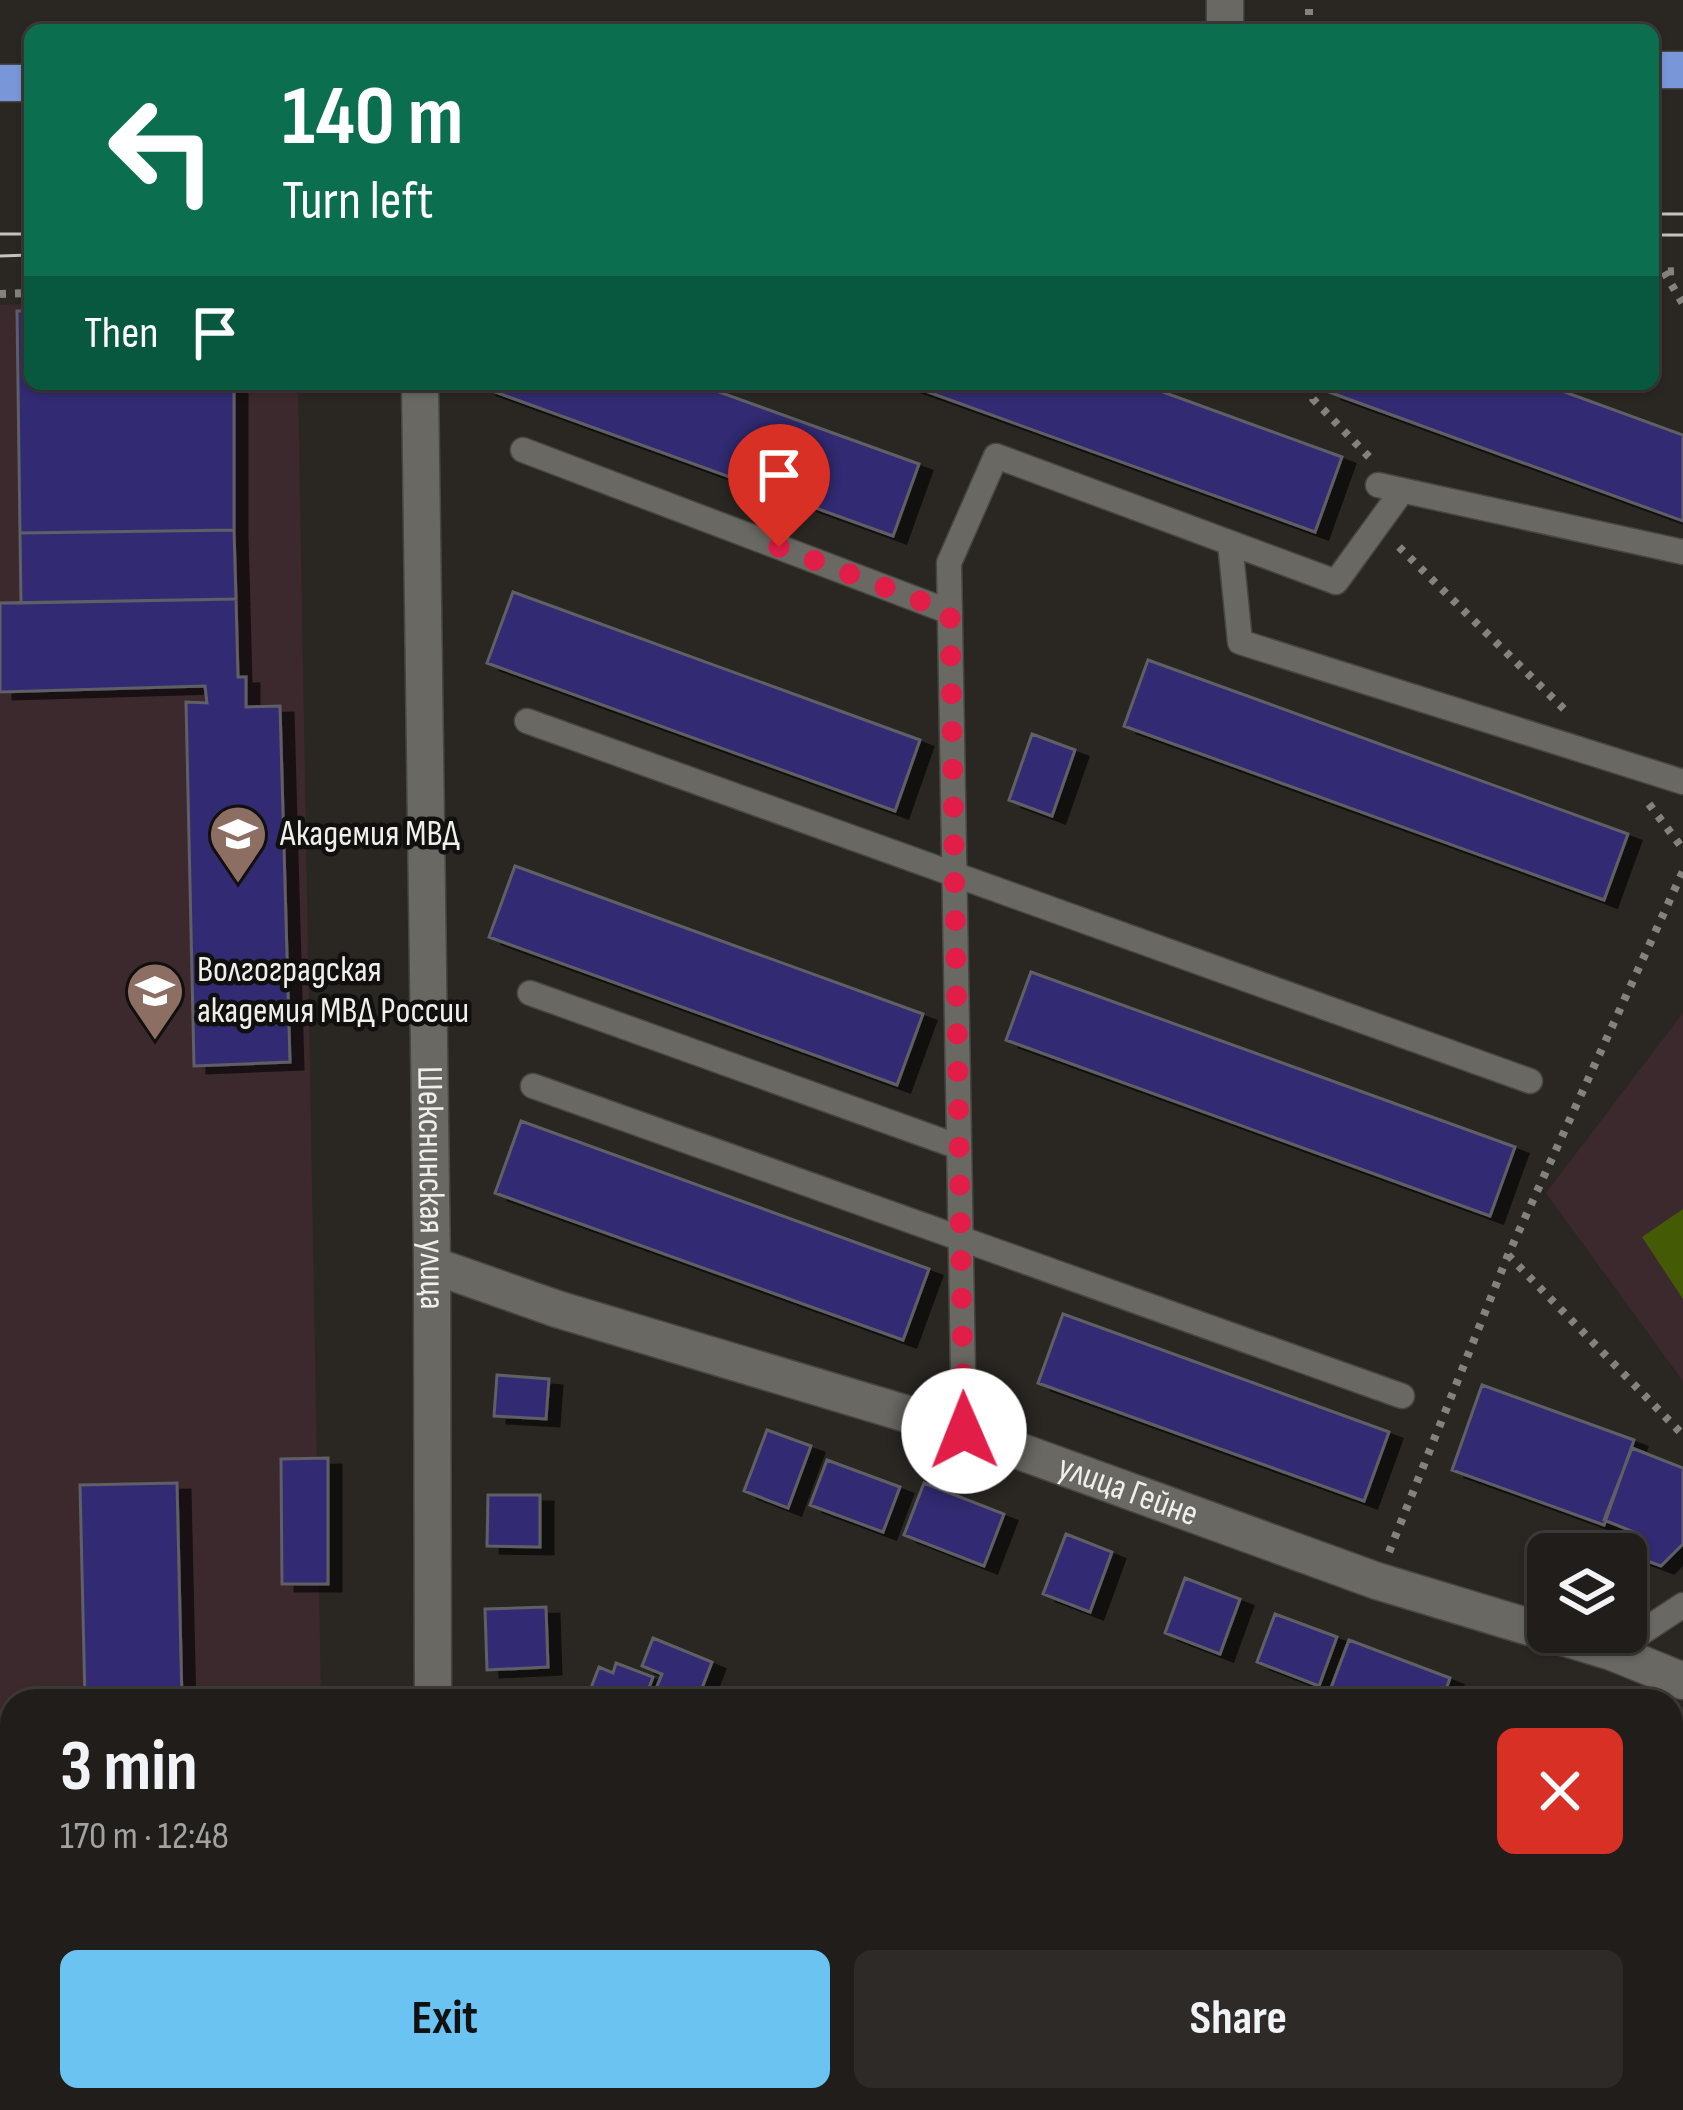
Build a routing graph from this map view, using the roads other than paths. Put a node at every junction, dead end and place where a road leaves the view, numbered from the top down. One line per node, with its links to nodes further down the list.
1 (420, 390): 14 (street, Шекснинская улица)
2 (523, 449): 5 (lane)
3 (1230, 543): 4 (lane); 5 (lane); 7 (lane)
4 (1683, 552)
5 (950, 612): 8 (lane)
6 (527, 721): 8 (lane)
7 (1683, 782)
8 (956, 874): 10 (lane); 12 (lane)
9 (530, 993): 12 (lane)
10 (1530, 1081)
11 (532, 1086): 13 (lane)
12 (959, 1148): 13 (lane)
13 (961, 1240): 15 (lane); 16 (lane)
14 (431, 1265): 16 (street, улица Гейне); 22 (street, Шекснинская улица)
15 (1402, 1396)
16 (964, 1431): 18 (street, улица Гейне)
17 (1683, 1605): 19 (lane)
18 (1527, 1626)
19 (1647, 1629)
20 (1614, 1653): 21 (street, улица Гейне)
21 (1683, 1681)
22 (434, 1689)

